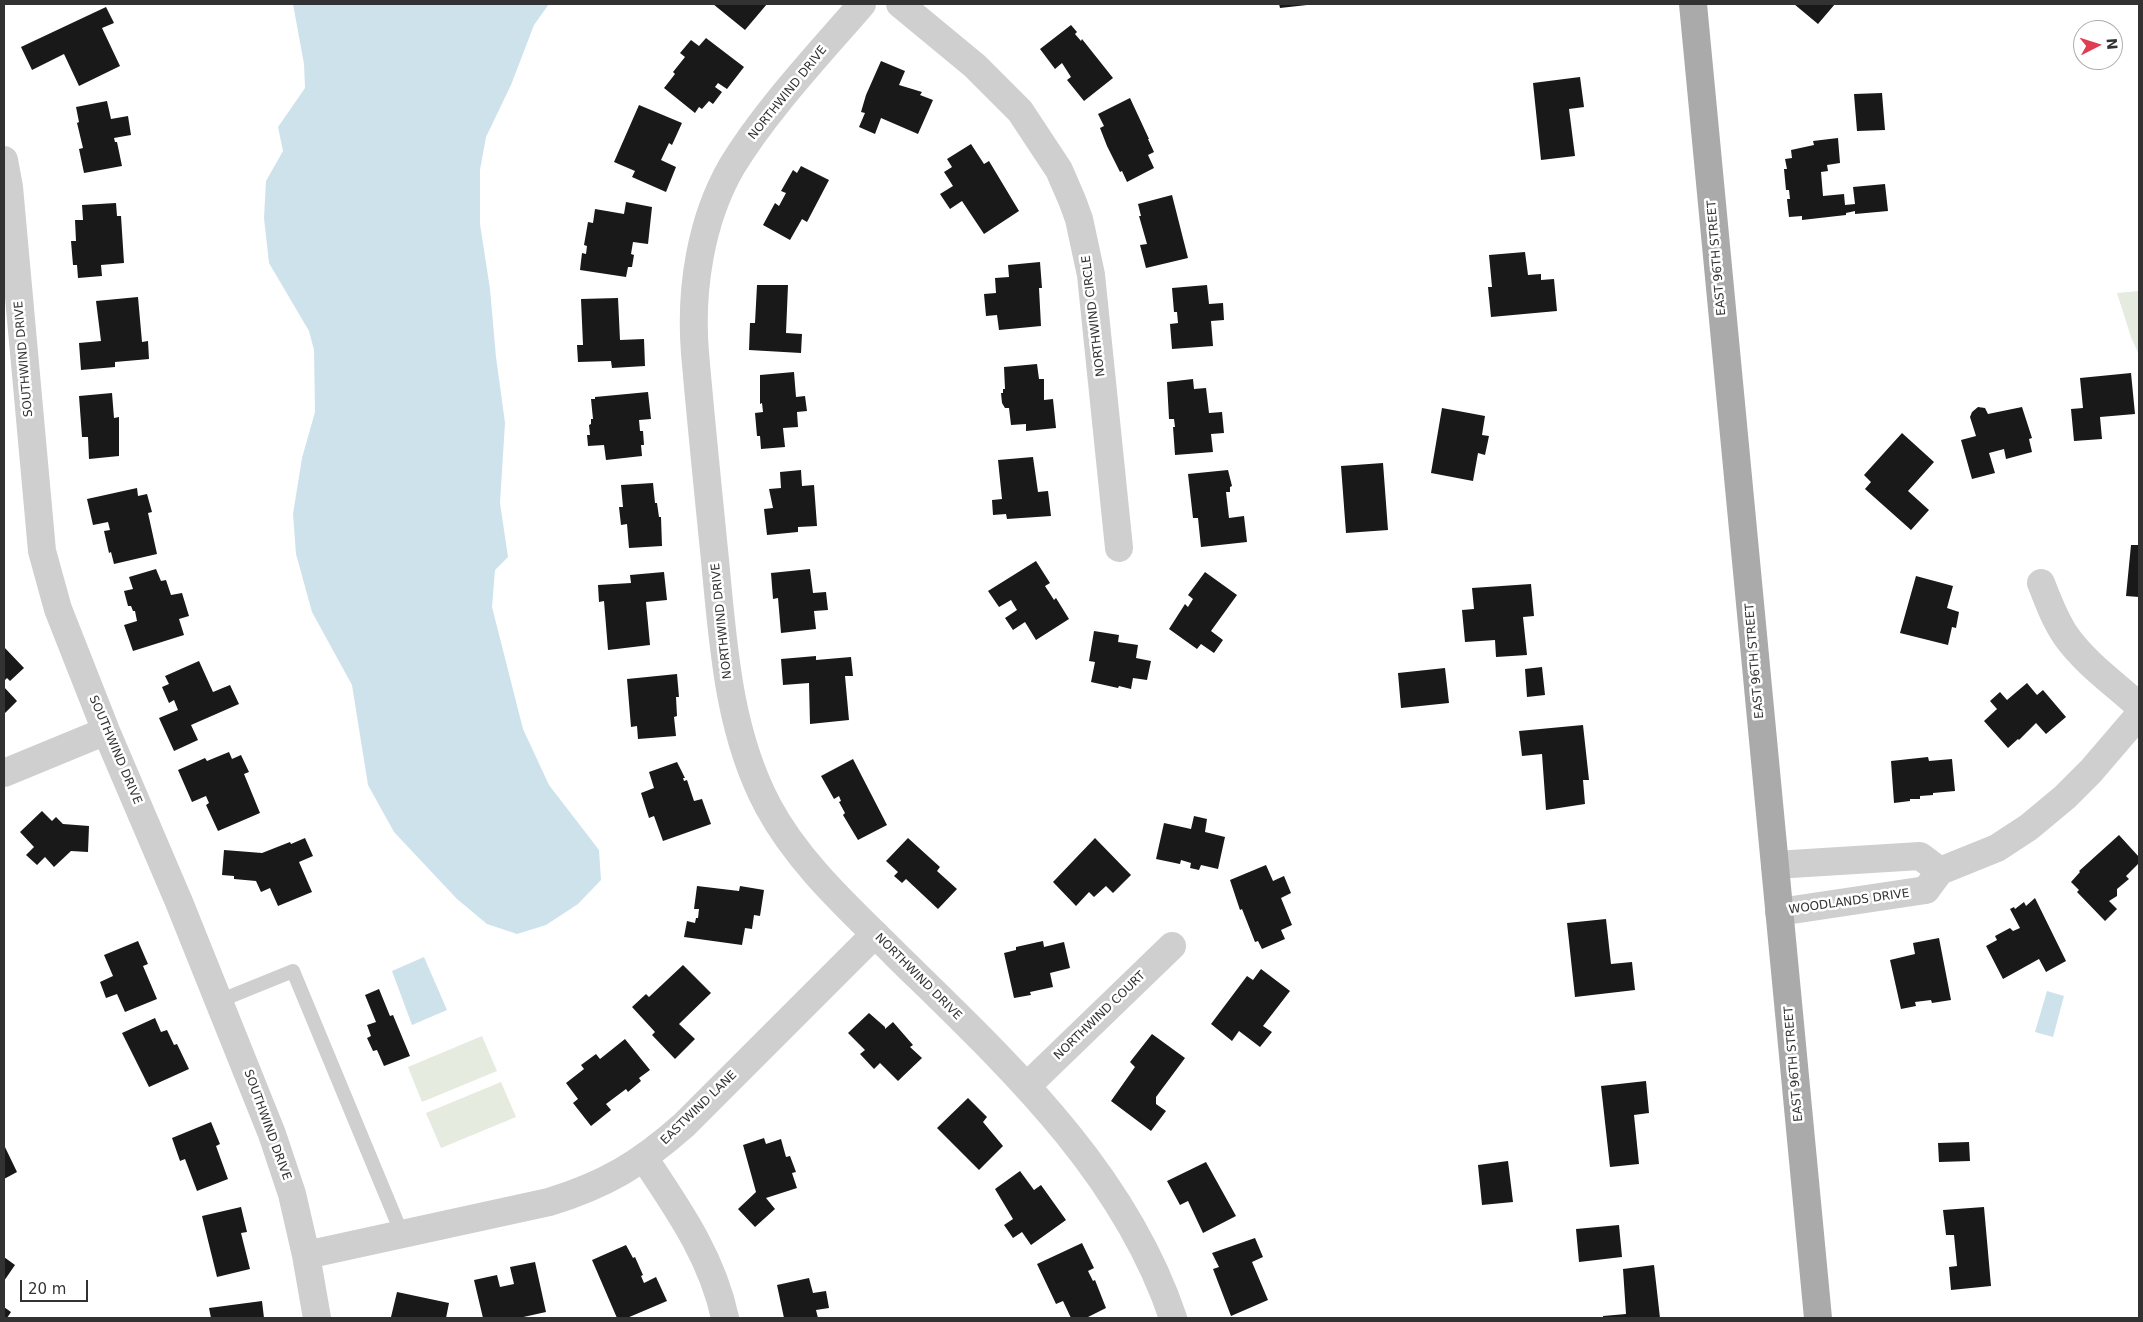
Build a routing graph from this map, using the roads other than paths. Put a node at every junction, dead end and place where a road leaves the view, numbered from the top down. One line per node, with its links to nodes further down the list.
1 (862, 4): 14 (street, NORTHWIND DRIVE)
2 (900, 4): 5 (street, NORTHWIND CIRCLE)
3 (1693, 4): 11 (main road, EAST 96TH STREET)
4 (4, 160): 9 (street, SOUTHWIND DRIVE)
5 (1119, 548)
6 (2041, 583): 7 (street)
7 (2139, 706)
8 (2139, 715): 12 (street, WOODLANDS DRIVE)
9 (106, 731): 10 (street); 16 (street, SOUTHWIND DRIVE)
10 (4, 773)
11 (1775, 865): 12 (street); 13 (main road, EAST 96TH STREET)
12 (1940, 871): 13 (street, WOODLANDS DRIVE)
13 (1779, 912): 24 (main road, EAST 96TH STREET)
14 (875, 934): 17 (street, NORTHWIND DRIVE); 18 (street, EASTWIND LANE)
15 (1172, 946): 17 (street, NORTHWIND COURT)
16 (219, 1001): 19 (lane); 20 (street, SOUTHWIND DRIVE)
17 (1028, 1086): 23 (street, NORTHWIND DRIVE)
18 (644, 1158): 19 (street, EASTWIND LANE); 22 (street)
19 (402, 1234): 20 (street, EASTWIND LANE)
20 (306, 1255): 21 (street, SOUTHWIND DRIVE)
21 (317, 1318)
22 (724, 1318)
23 (1173, 1318)
24 (1818, 1318)

